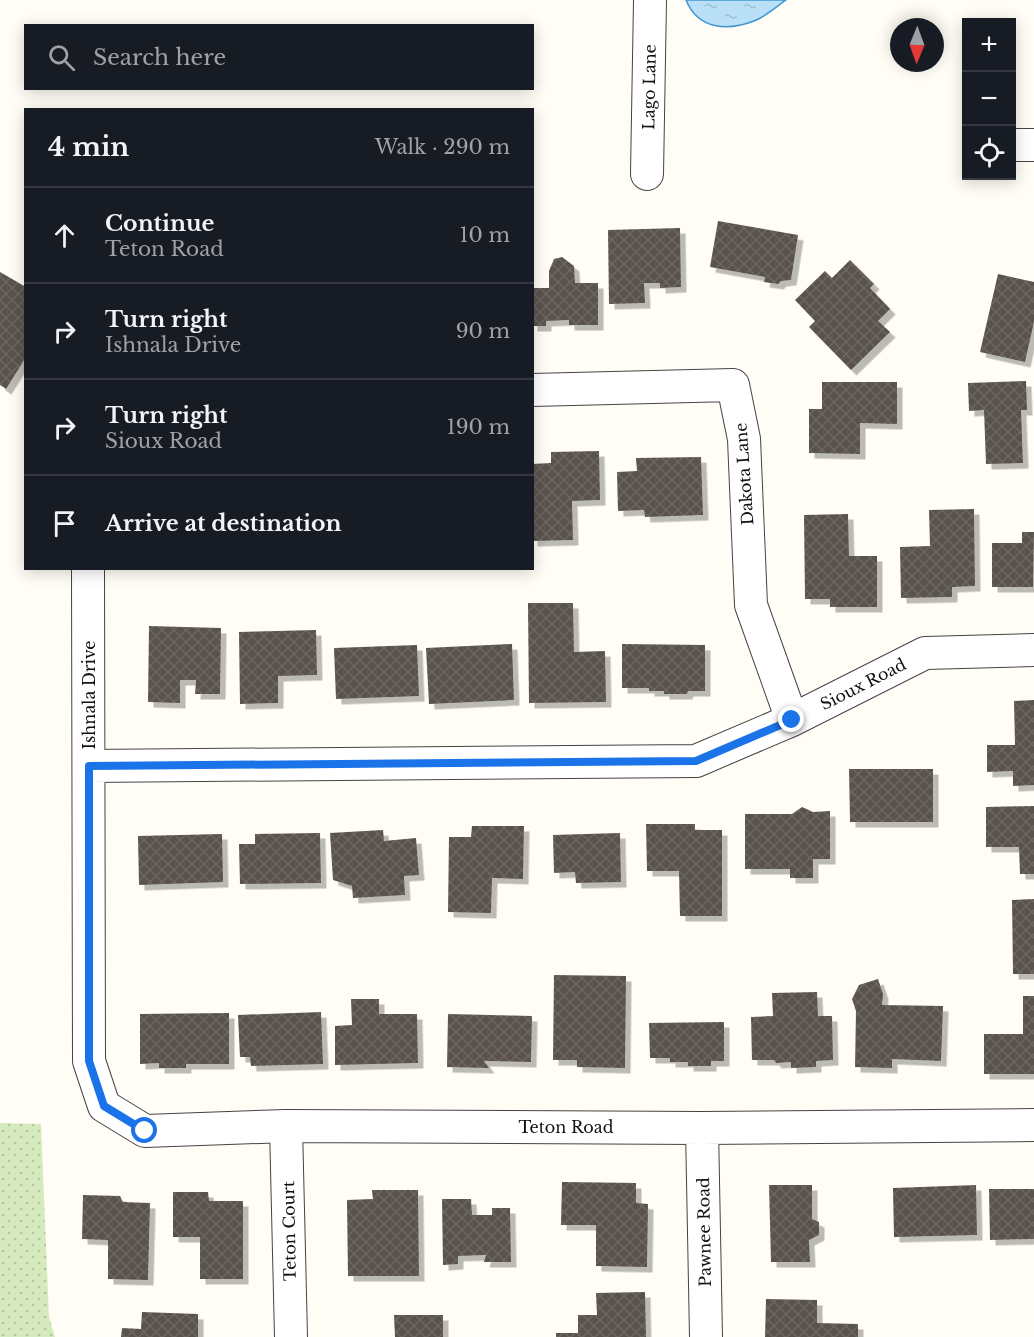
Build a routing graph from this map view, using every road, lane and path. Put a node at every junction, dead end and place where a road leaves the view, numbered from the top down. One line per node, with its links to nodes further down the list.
1 (650, 0): 4 (street, Lago Lane)
2 (1016, 145): 3 (street)
3 (1034, 145)
4 (647, 174)
5 (534, 390): 8 (street, Dakota Lane)
6 (88, 570): 9 (street, Ishnala Drive)
7 (1034, 650): 8 (street, Sioux Road)
8 (792, 720): 9 (street, Sioux Road)
9 (89, 766): 10 (street, Ishnala Drive)
10 (104, 1106): 12 (street, Teton Road)
11 (1034, 1125): 13 (street, Teton Road)
12 (286, 1126): 13 (street, Teton Road); 14 (street, Teton Court)
13 (702, 1128): 15 (street, Pawnee Road)
14 (291, 1337)
15 (706, 1337)

